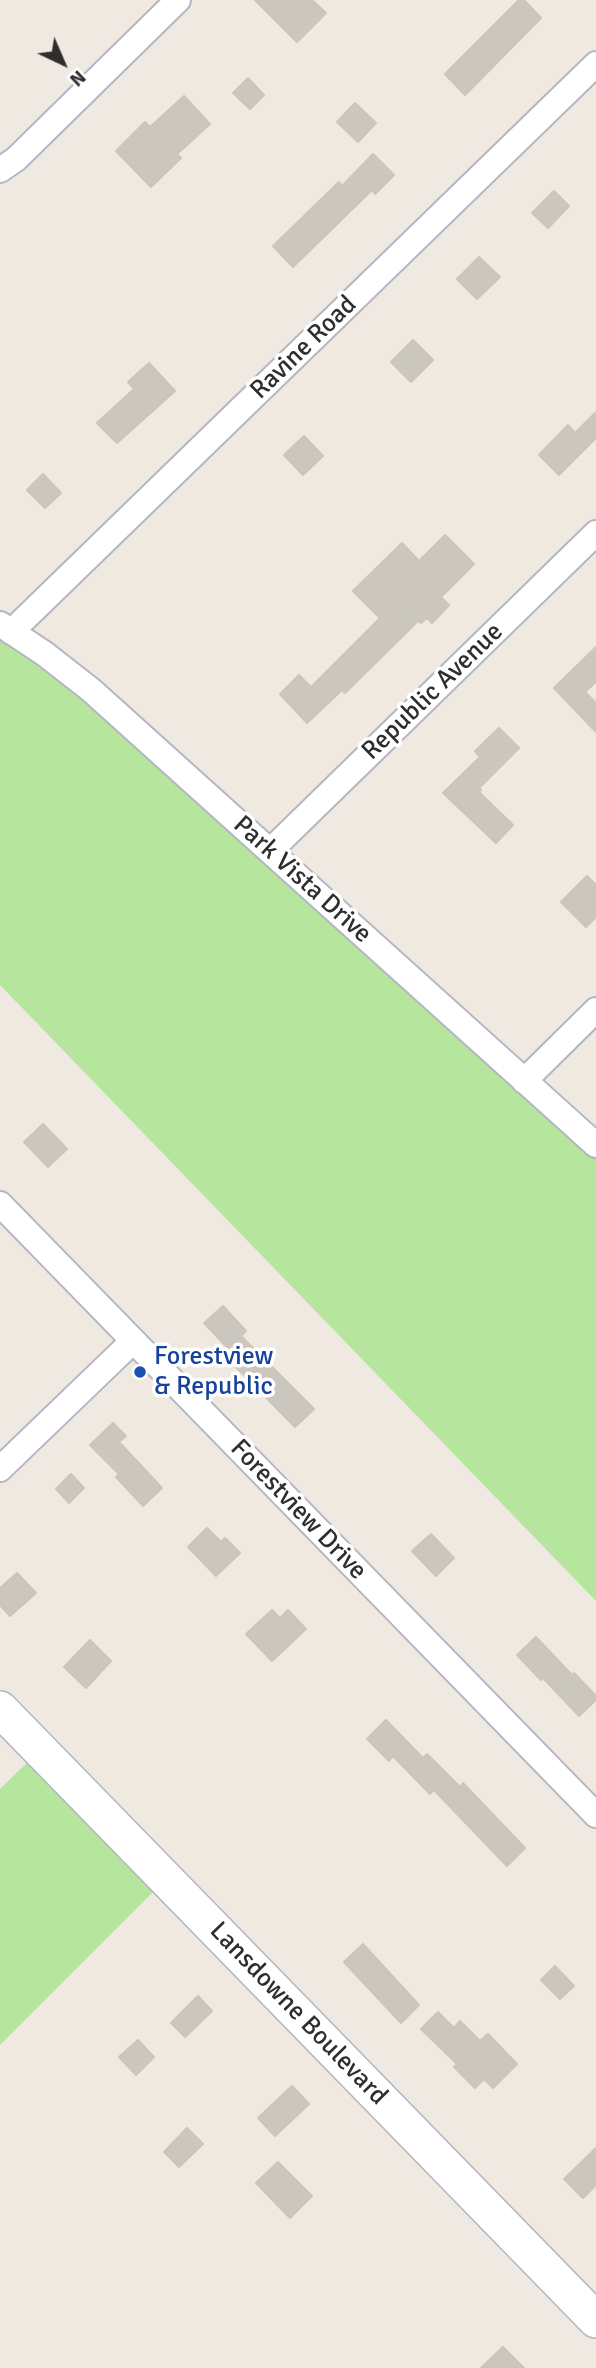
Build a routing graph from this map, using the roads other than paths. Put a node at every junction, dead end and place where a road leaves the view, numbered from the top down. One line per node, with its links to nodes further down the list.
1 (178, 0): 3 (street)
2 (596, 64): 5 (street, Ravine Road)
3 (0, 170)
4 (596, 533): 6 (street, Republic Avenue)
5 (6, 628): 6 (street, Park Vista Drive)
6 (270, 851): 8 (street, Park Vista Drive)
7 (596, 1010): 8 (street)
8 (524, 1081): 9 (street, Park Vista Drive)
9 (596, 1145)
10 (0, 1204): 11 (street, Forestview Drive)
11 (133, 1341): 12 (street); 14 (street, Forestview Drive)
12 (0, 1469)
13 (0, 1709): 15 (street, Lansdowne Boulevard)
14 (596, 1815)
15 (596, 2320)

